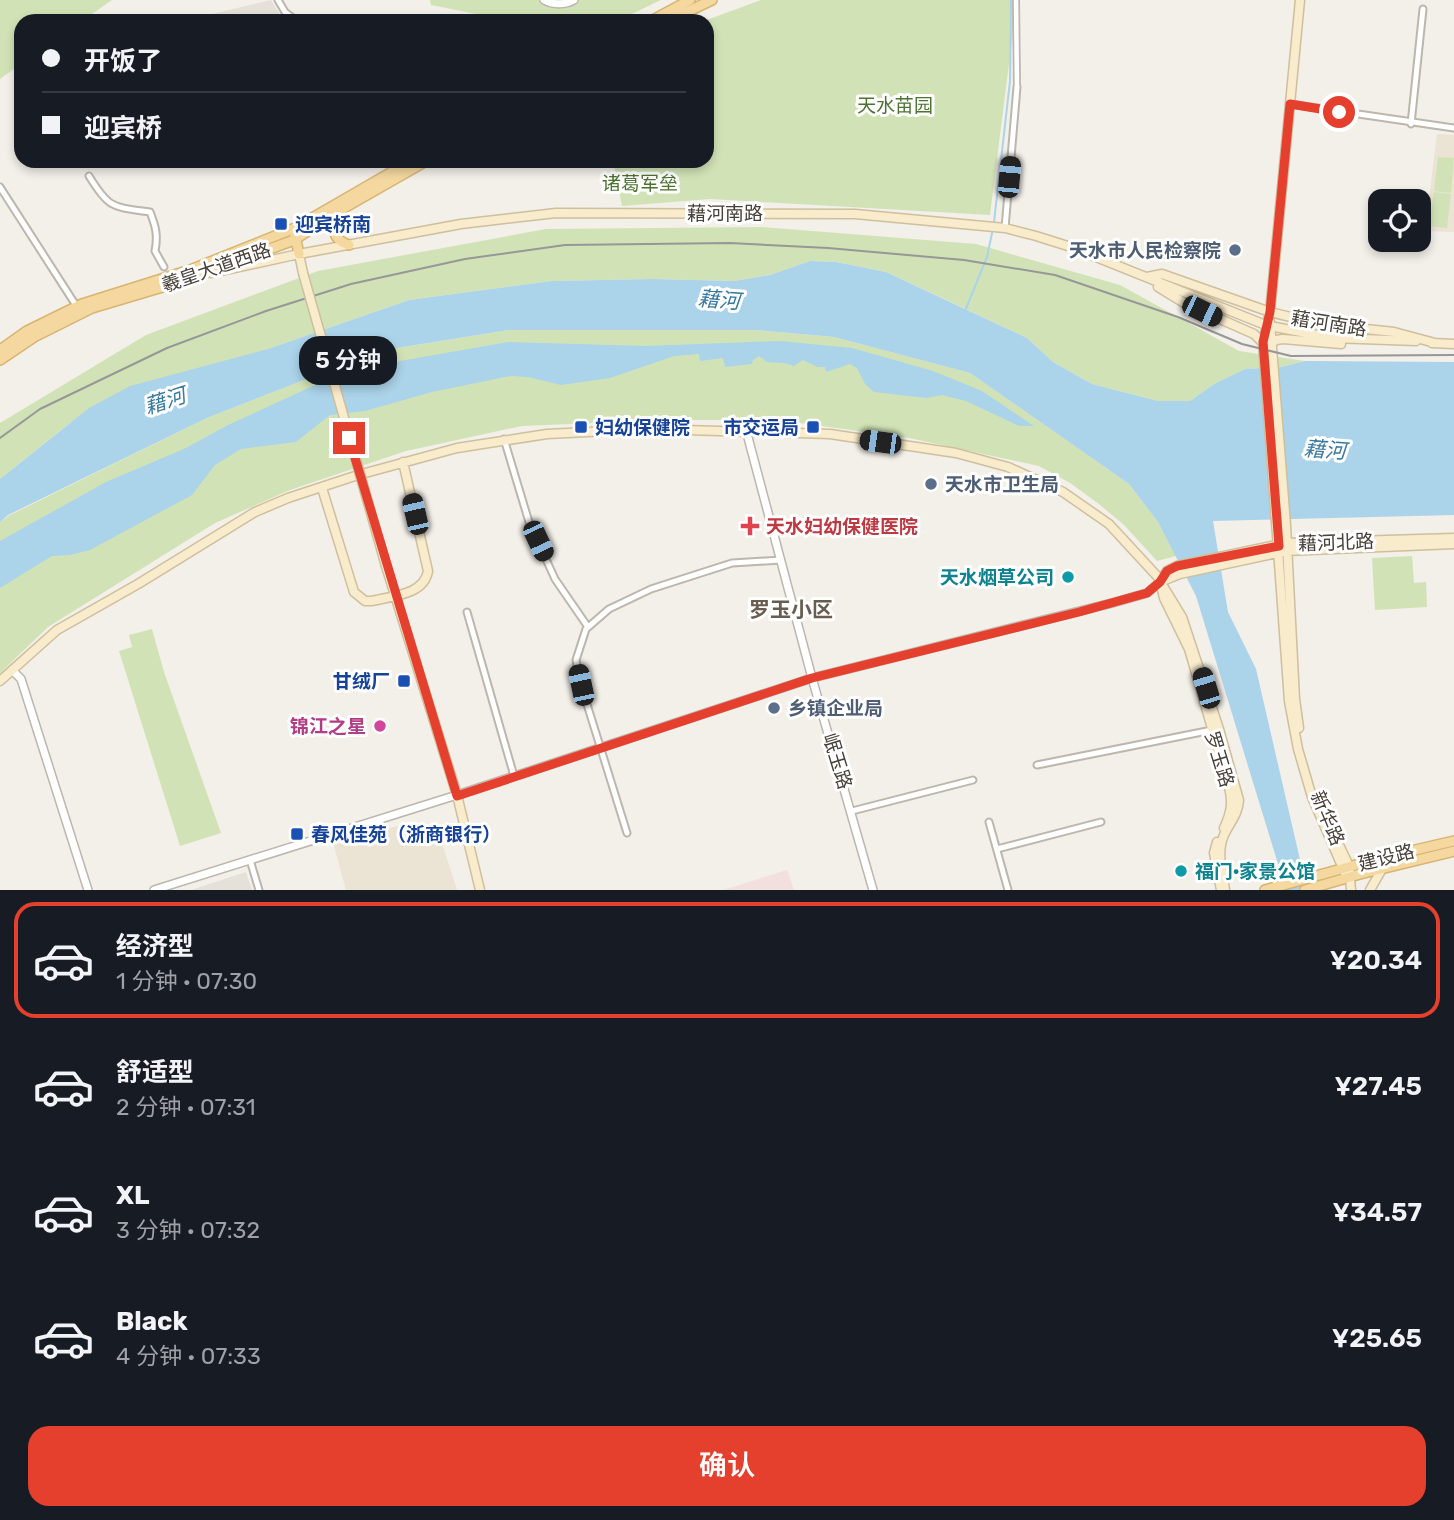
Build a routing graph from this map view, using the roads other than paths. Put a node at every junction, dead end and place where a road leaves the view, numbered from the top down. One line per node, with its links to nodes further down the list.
1 (544, 0): 2 (street)
2 (574, 0)
3 (690, 0): 8 (main road)
4 (712, 0): 9 (main road)
5 (1016, 0): 10 (street)
6 (1300, 0): 11 (main road, 新华路)
7 (1423, 9): 12 (street)
8 (664, 14)
9 (683, 14)
10 (1017, 87): 20 (street)
11 (1290, 104): 12 (street); 28 (main road, 新华路)
12 (1411, 124): 13 (street)
13 (1454, 128)
14 (399, 168): 19 (main road, 羲皇大道西路)
15 (414, 168): 18 (main road, 羲皇大道西路)
16 (89, 176): 24 (street)
17 (0, 187): 27 (street)
18 (342, 209): 21 (main road, 羲皇大道西路); 22 (main road)
19 (295, 228): 21 (main road); 27 (main road, 羲皇大道西路)
20 (1004, 228): 22 (main road, 藉河南路); 25 (main road, 藉河南路)
21 (294, 240): 23 (main road); 26 (main road, 羲皇大道西路)
22 (349, 245): 23 (main road, 藉河南路)
23 (299, 254): 26 (main road, 藉河南路); 46 (main road, bridge)
24 (164, 267)
25 (1144, 277): 28 (main road, 藉河南路); 29 (main road, 藉河南路); 32 (main road, 藉河南路)
26 (186, 280): 36 (main road, 羲皇大道西路)
27 (77, 307): 35 (main road, 羲皇大道西路)
28 (1270, 312): 32 (main road, 新华路); 33 (main road, 藉河南路)
29 (1263, 324)
30 (1275, 327): 31 (main road, 藉河南路)
31 (1412, 341): 32 (main road, 藉河南路); 33 (main road, 藉河南路)
32 (1267, 343): 43 (main road, 新华路)
33 (1436, 343): 34 (main road, 藉河南路)
34 (1454, 344)
35 (0, 350)
36 (0, 360)
37 (746, 430): 38 (main road); 44 (street, 岷玉路); 45 (main road)
38 (504, 439): 39 (main road); 48 (street)
39 (403, 462): 40 (main road); 46 (main road)
40 (322, 488): 46 (main road); 49 (main road)
41 (1454, 538): 43 (main road, 藉河北路)
42 (1454, 544): 43 (main road, 藉河北路)
43 (1283, 548): 45 (main road, 藉河北路); 66 (main road, 新华路)
44 (781, 560): 48 (street); 50 (street, 岷玉路)
45 (1160, 582): 50 (street); 52 (main road, 罗玉路); 77 (main road, 罗玉路)
46 (395, 595): 57 (main road)
47 (467, 612): 55 (street)
48 (588, 627): 53 (street)
49 (12, 670): 51 (main road); 71 (street)
50 (812, 678): 53 (street); 58 (street, 岷玉路)
51 (0, 681)
52 (1212, 730): 54 (street); 77 (main road, 罗玉路)
53 (601, 749): 55 (street); 61 (street)
54 (1037, 765)
55 (514, 776): 57 (street)
56 (973, 780): 58 (street)
57 (457, 796): 65 (street); 74 (main road)
58 (852, 811): 75 (street, 岷玉路)
59 (989, 822): 63 (street)
60 (1101, 822): 63 (street)
61 (627, 833)
62 (1454, 841): 66 (main road, 建设路)
63 (997, 849): 76 (street)
64 (1454, 851): 67 (main road, 建设路)
65 (250, 860): 69 (street); 73 (street)
66 (1345, 867): 68 (main road, 新华路); 70 (main road, 建设路)
67 (1382, 869): 68 (main road, 建设路); 80 (main road)
68 (1349, 877): 78 (main road, 建设路); 79 (main road, 新华路)
69 (177, 887): 72 (street)
70 (1269, 889)
71 (88, 890)
72 (154, 890)
73 (259, 890)
74 (480, 890)
75 (873, 890)
76 (1008, 890)
77 (1223, 890)
78 (1305, 890)
79 (1351, 890)
80 (1370, 890)

